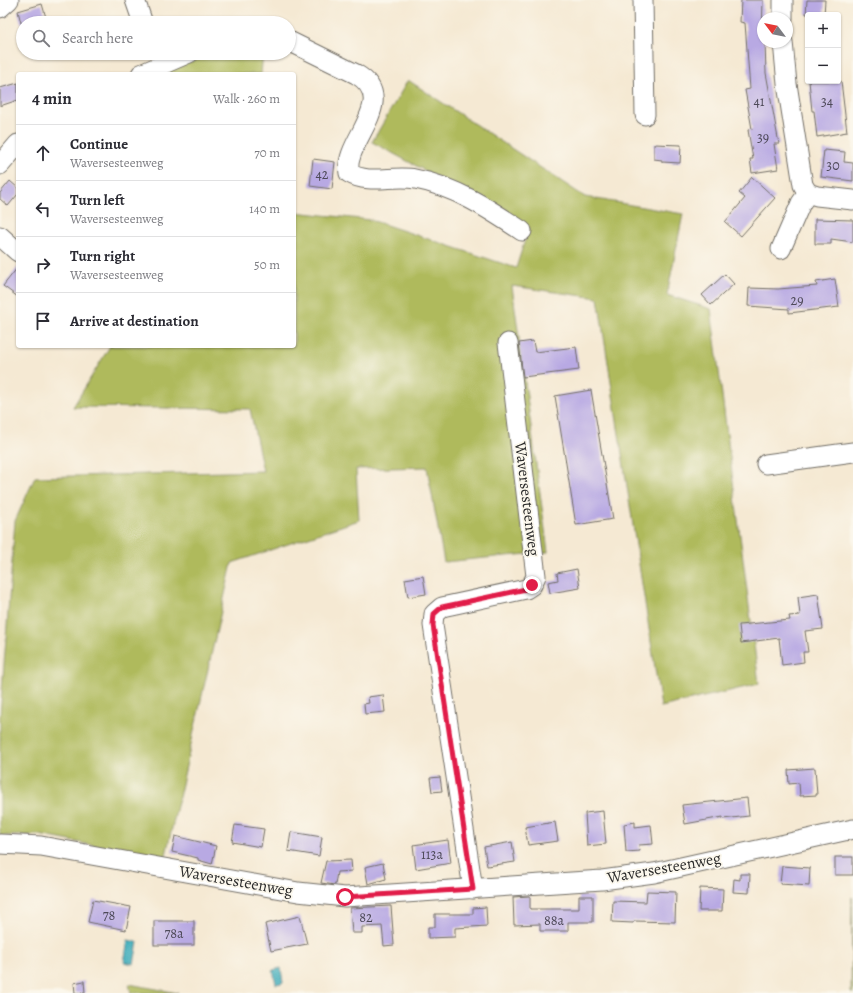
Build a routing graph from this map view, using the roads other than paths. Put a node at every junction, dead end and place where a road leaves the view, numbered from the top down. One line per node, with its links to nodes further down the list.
1 (9, 0): 5 (street)
2 (134, 0): 7 (street)
3 (643, 0): 12 (street)
4 (783, 0): 6 (street)
5 (0, 8)
6 (783, 12)
7 (140, 16)
8 (296, 44): 17 (street)
9 (784, 48): 15 (street)
10 (166, 60): 11 (street)
11 (150, 65)
12 (645, 115)
13 (16, 146): 14 (street)
14 (0, 164)
15 (808, 193): 16 (street); 19 (street)
16 (853, 200)
17 (522, 231)
18 (0, 236): 20 (street)
19 (781, 248)
20 (16, 250)
21 (508, 343): 26 (street, Waversesteenweg)
22 (853, 452): 23 (street)
23 (766, 464)
24 (853, 829): 26 (street, Waversesteenweg)
25 (0, 844): 26 (street, Waversesteenweg)
26 (473, 889)

